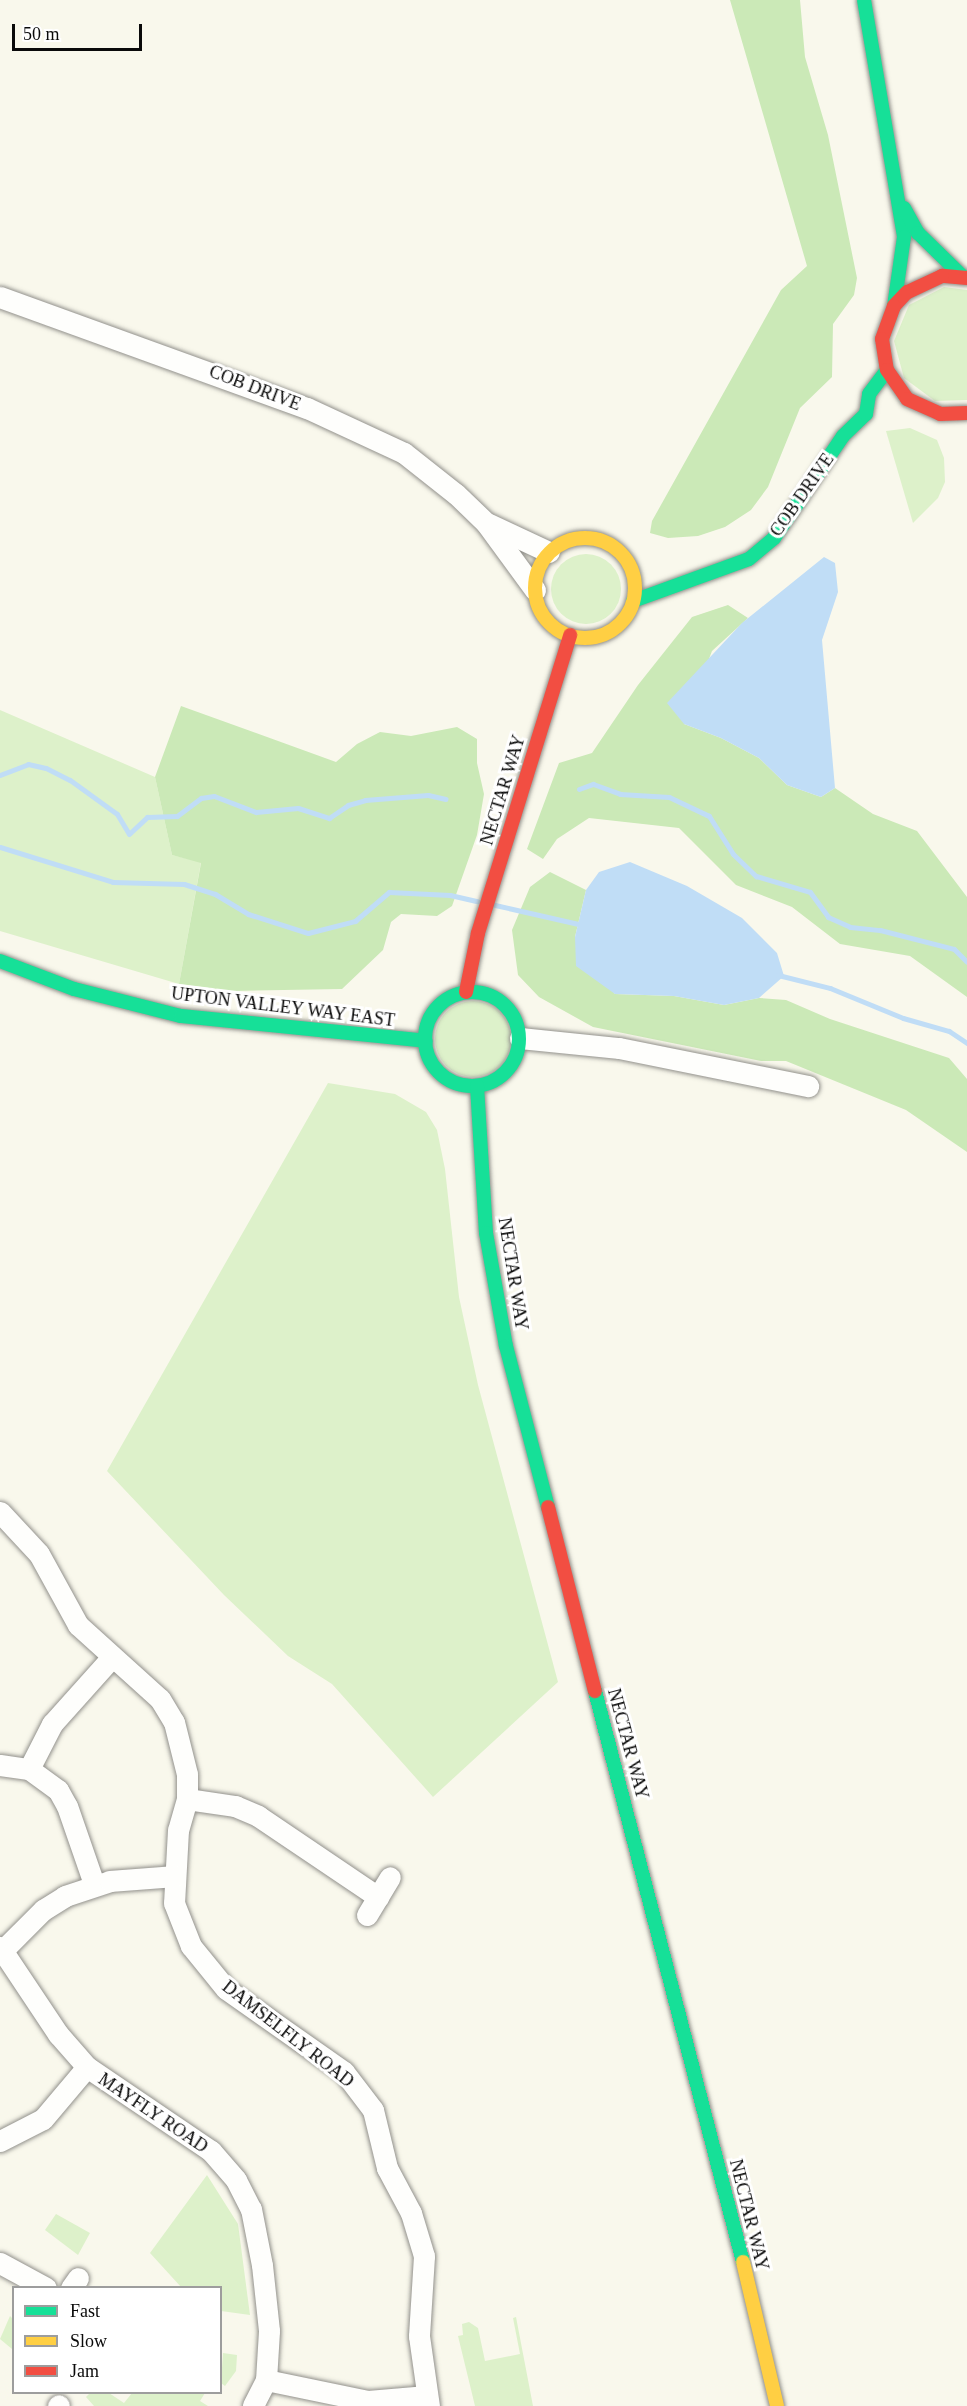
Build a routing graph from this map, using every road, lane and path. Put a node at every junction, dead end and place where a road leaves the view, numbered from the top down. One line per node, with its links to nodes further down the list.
1 (864, 0): 2 (street)
2 (901, 203): 3 (street); 5 (street)
3 (964, 277): 5 (street)
4 (0, 297): 10 (street, COB DRIVE)
5 (894, 306): 6 (street)
6 (887, 370): 7 (street); 9 (street, COB DRIVE)
7 (907, 399): 8 (street); 9 (street)
8 (967, 413)
9 (866, 414): 13 (street, COB DRIVE)
10 (486, 523): 11 (street, COB DRIVE); 14 (street, COB DRIVE)
11 (549, 552): 12 (street); 14 (street)
12 (631, 568): 13 (street, COB DRIVE); 15 (street)
13 (698, 579): 15 (street, COB DRIVE)
14 (535, 590): 16 (street)
15 (633, 601): 16 (street)
16 (570, 635): 18 (street, NECTAR WAY)
17 (0, 961): 20 (street, UPTON VALLEY WAY EAST)
18 (466, 992): 19 (street); 20 (street)
19 (520, 1038): 21 (street); 22 (street)
20 (426, 1041): 21 (street)
21 (477, 1086): 41 (street, NECTAR WAY)
22 (808, 1086)
23 (0, 1512): 24 (street, DAMSELFLY ROAD)
24 (112, 1657): 26 (street); 27 (street, DAMSELFLY ROAD)
25 (0, 1766): 26 (street)
26 (30, 1769): 30 (street)
27 (186, 1799): 28 (street, DAMSELFLY ROAD); 31 (street)
28 (175, 1876): 30 (street); 39 (street, DAMSELFLY ROAD)
29 (390, 1877): 31 (street)
30 (94, 1884): 33 (street)
31 (378, 1897): 32 (street)
32 (367, 1915)
33 (2, 1949): 34 (street)
34 (87, 2067): 35 (street, MAYFLY ROAD); 38 (street, MAYFLY ROAD)
35 (0, 2141)
36 (0, 2263): 37 (street)
37 (42, 2286)
38 (266, 2380): 39 (street); 40 (street, MAYFLY ROAD)
39 (428, 2401)
40 (253, 2406)
41 (777, 2406)

